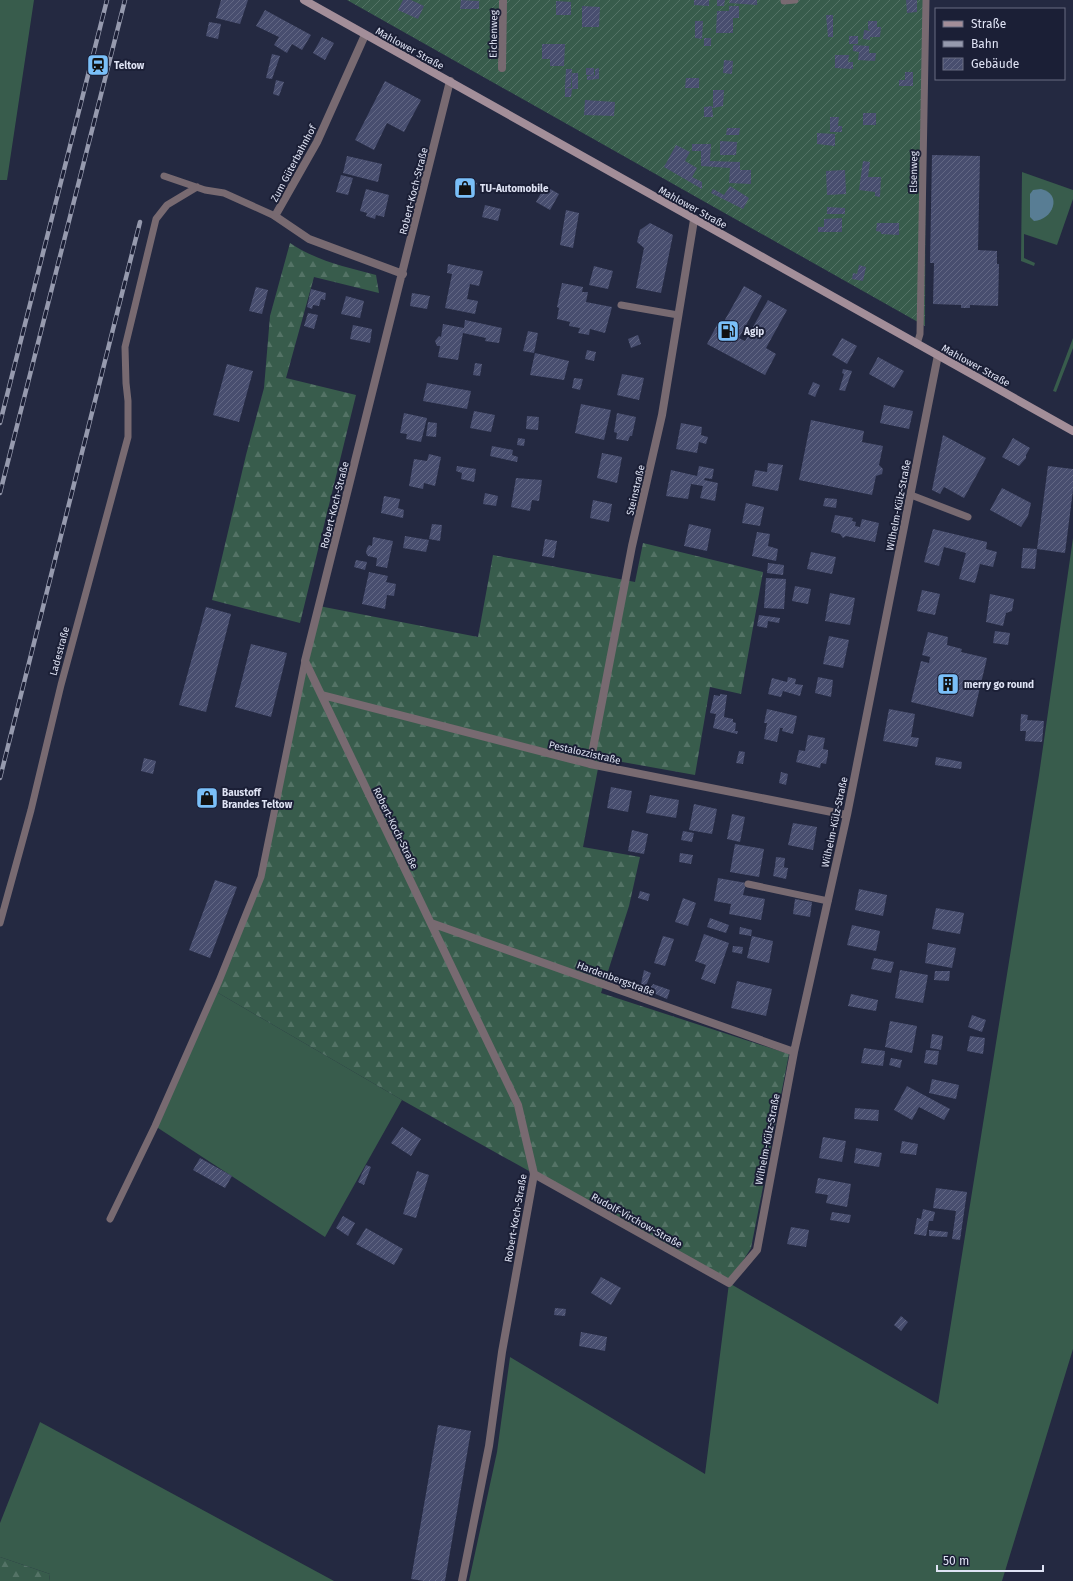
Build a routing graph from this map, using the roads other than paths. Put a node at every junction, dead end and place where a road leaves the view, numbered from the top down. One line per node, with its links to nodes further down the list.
1 (304, 0): 6 (main road, Mahlower Straße)
2 (503, 0): 7 (street, Eichenweg)
3 (795, 0): 5 (lane)
4 (926, 0): 16 (lane, Elsenweg)
5 (784, 1)
6 (365, 35): 8 (main road, Mahlower Straße); 11 (street, Zum Güterbahnhof)
7 (502, 68)
8 (450, 82): 12 (main road, Mahlower Straße); 13 (street, Robert-Koch-Straße)
9 (164, 176): 10 (lane)
10 (197, 187): 11 (lane); 27 (lane, Ladestraße)
11 (276, 216): 13 (street, Zum Güterbahnhof)
12 (694, 220): 15 (street, Steinstraße); 16 (main road, Mahlower Straße)
13 (404, 274): 21 (street, Robert-Koch-Straße)
14 (621, 305): 15 (lane)
15 (678, 315): 23 (street, Steinstraße)
16 (917, 344): 17 (main road, Mahlower Straße)
17 (938, 355): 18 (main road, Mahlower Straße); 19 (street, Wilhelm-Külz-Straße)
18 (1073, 431)
19 (910, 494): 20 (lane); 24 (street, Wilhelm-Külz-Straße)
20 (968, 517)
21 (305, 662): 22 (street, Robert-Koch-Straße); 31 (lane)
22 (322, 695): 23 (street, Pestalozzistraße); 28 (street, Robert-Koch-Straße)
23 (590, 764): 24 (street, Pestalozzistraße)
24 (847, 815): 26 (street, Wilhelm-Külz-Straße)
25 (748, 884): 26 (lane)
26 (828, 900): 29 (street, Wilhelm-Külz-Straße)
27 (0, 923)
28 (431, 923): 29 (street, Hardenbergstraße); 30 (street, Robert-Koch-Straße)
29 (794, 1052): 32 (street, Wilhelm-Külz-Straße)
30 (534, 1174): 32 (street, Rudolf-Virchow-Straße); 33 (street, Robert-Koch-Straße)
31 (110, 1219)
32 (729, 1283)
33 (462, 1581)

